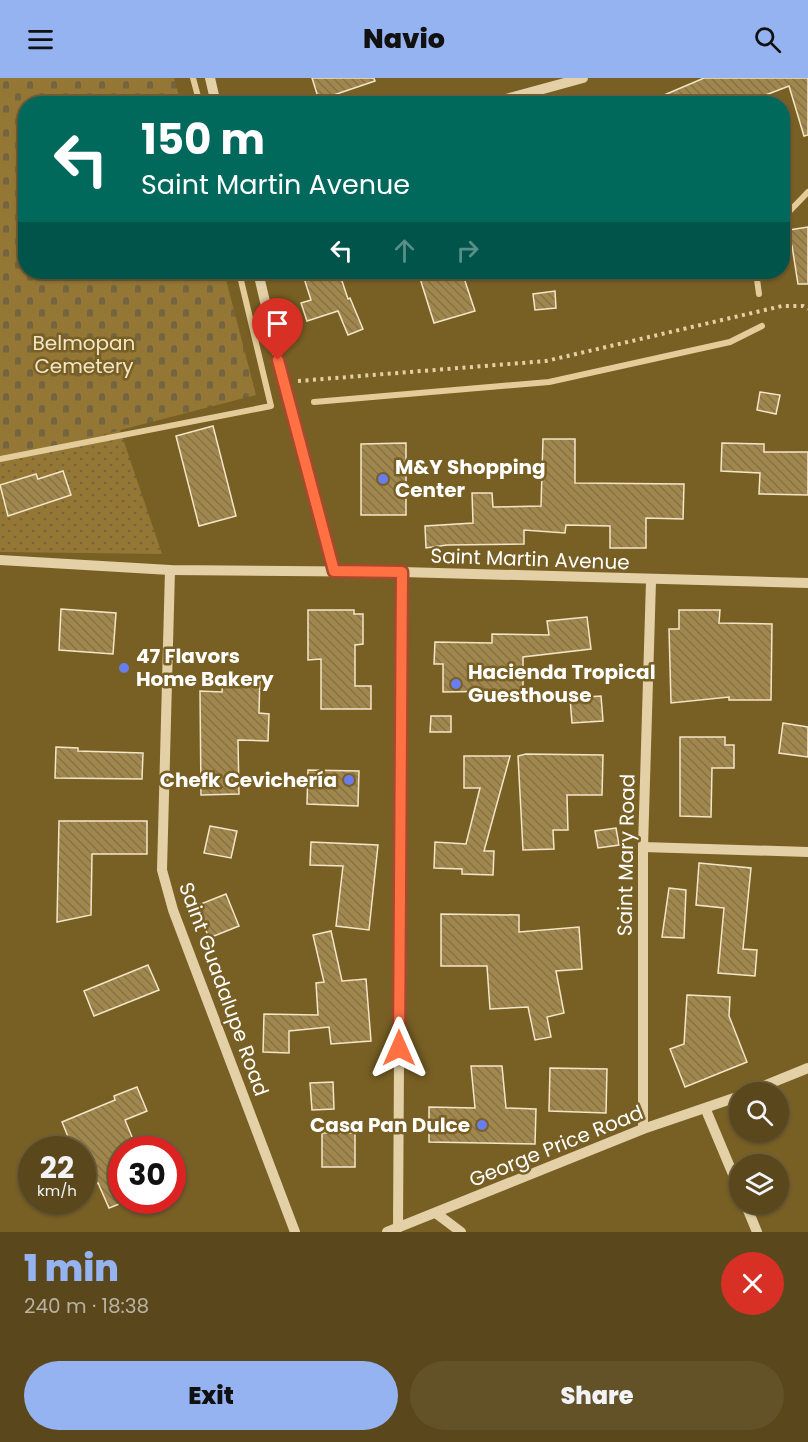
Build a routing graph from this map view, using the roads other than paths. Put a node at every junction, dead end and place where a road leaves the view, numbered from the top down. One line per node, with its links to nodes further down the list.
1 (210, 78): 3 (street)
2 (583, 78): 4 (street)
3 (214, 96)
4 (517, 96)
5 (260, 279): 8 (street)
6 (0, 560): 7 (street, Saint Martin Avenue)
7 (170, 570): 8 (street, Saint Martin Avenue); 23 (street, Saint Guadalupe Road)
8 (334, 571): 9 (street, Saint Martin Avenue)
9 (402, 572): 10 (street, Saint Martin Avenue); 22 (street)
10 (651, 581): 11 (street, Saint Martin Avenue); 12 (street, Saint Mary Road)
11 (808, 583)
12 (643, 847): 13 (street); 18 (street, Saint Mary Road)
13 (808, 852)
14 (808, 1068): 15 (street)
15 (774, 1082)
16 (729, 1101): 17 (street, George Price Road)
17 (706, 1110): 18 (street, George Price Road); 19 (street)
18 (643, 1129): 20 (street, George Price Road)
19 (729, 1165)
20 (437, 1214): 22 (street, George Price Road); 24 (street)
21 (750, 1214): 25 (street)
22 (392, 1230)
23 (295, 1232)
24 (461, 1232)
25 (757, 1232)

